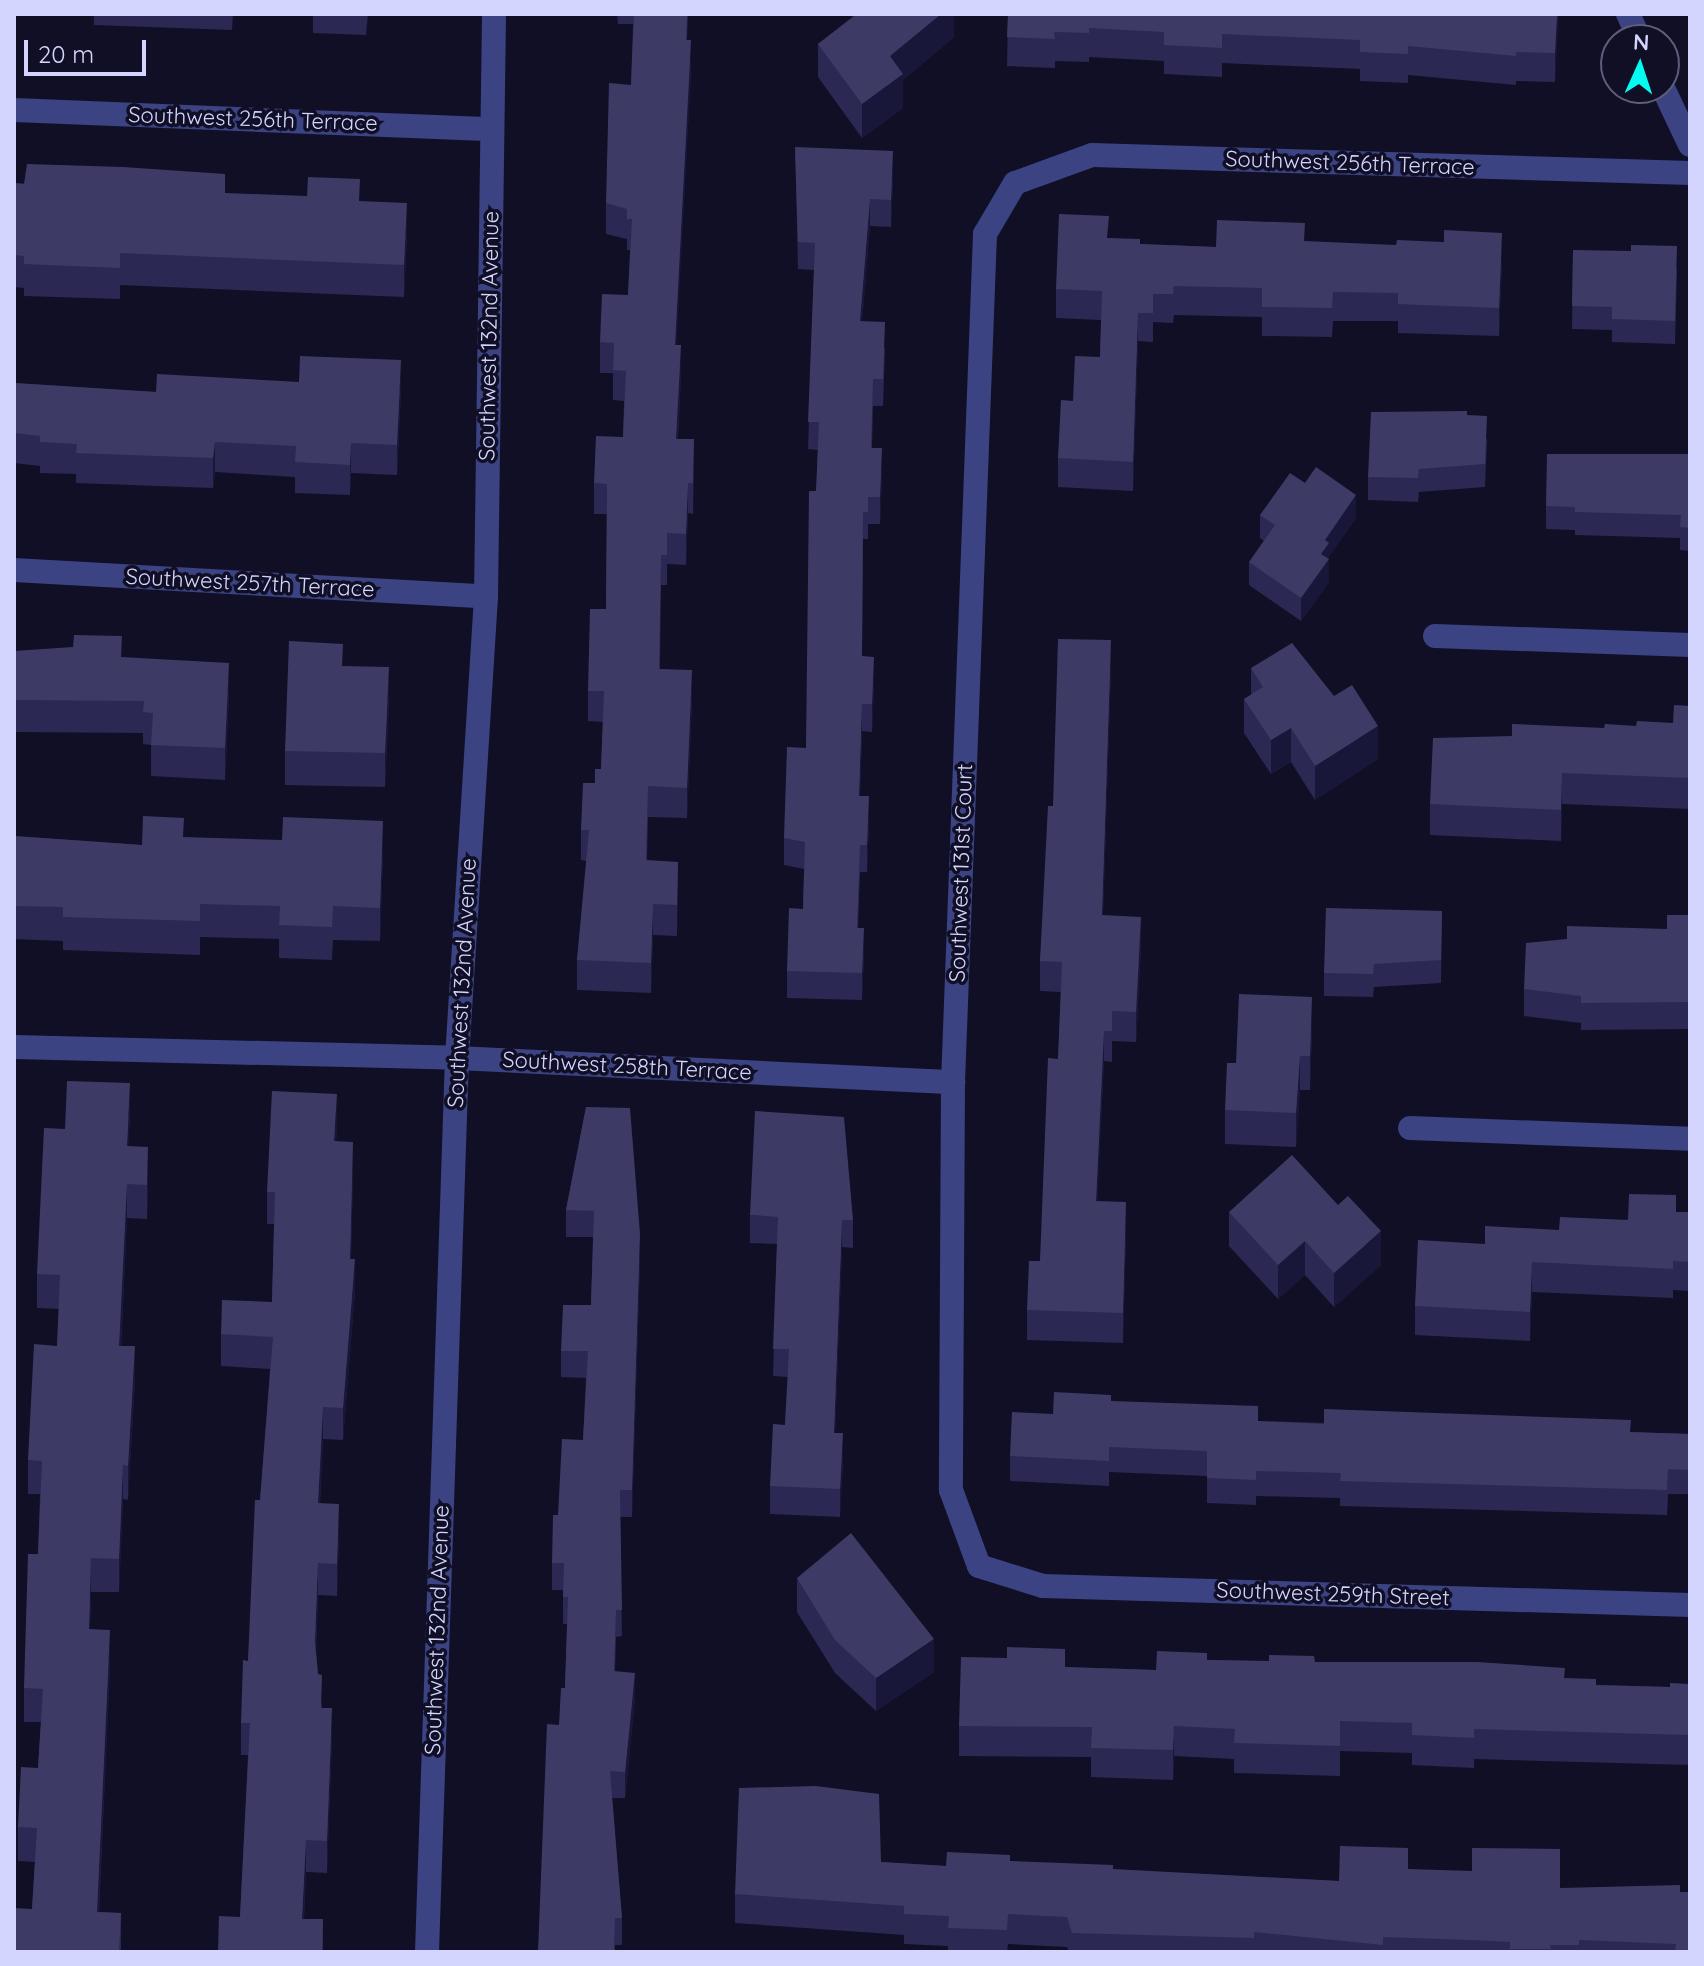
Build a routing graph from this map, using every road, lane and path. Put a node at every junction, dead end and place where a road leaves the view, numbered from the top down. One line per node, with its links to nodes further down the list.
1 (494, 14): 4 (street, Southwest 132nd Avenue)
2 (1671, 104): 5 (street)
3 (14, 110): 4 (street, Southwest 256th Terrace)
4 (492, 129): 9 (street, Southwest 132nd Avenue)
5 (1690, 145)
6 (1690, 173): 7 (street, Southwest 256th Terrace)
7 (1015, 183): 14 (street, Southwest 131st Court)
8 (14, 570): 9 (street, Southwest 257th Terrace)
9 (486, 596): 13 (street, Southwest 132nd Avenue)
10 (1435, 636): 11 (street)
11 (1690, 645)
12 (14, 1047): 13 (street, Southwest 258th Terrace)
13 (457, 1058): 14 (street, Southwest 258th Terrace); 19 (street, Southwest 132nd Avenue)
14 (953, 1082): 17 (street, Southwest 131st Court)
15 (1410, 1128): 16 (street)
16 (1690, 1139)
17 (979, 1566): 18 (street, Southwest 259th Street)
18 (1690, 1605)
19 (427, 1952)

